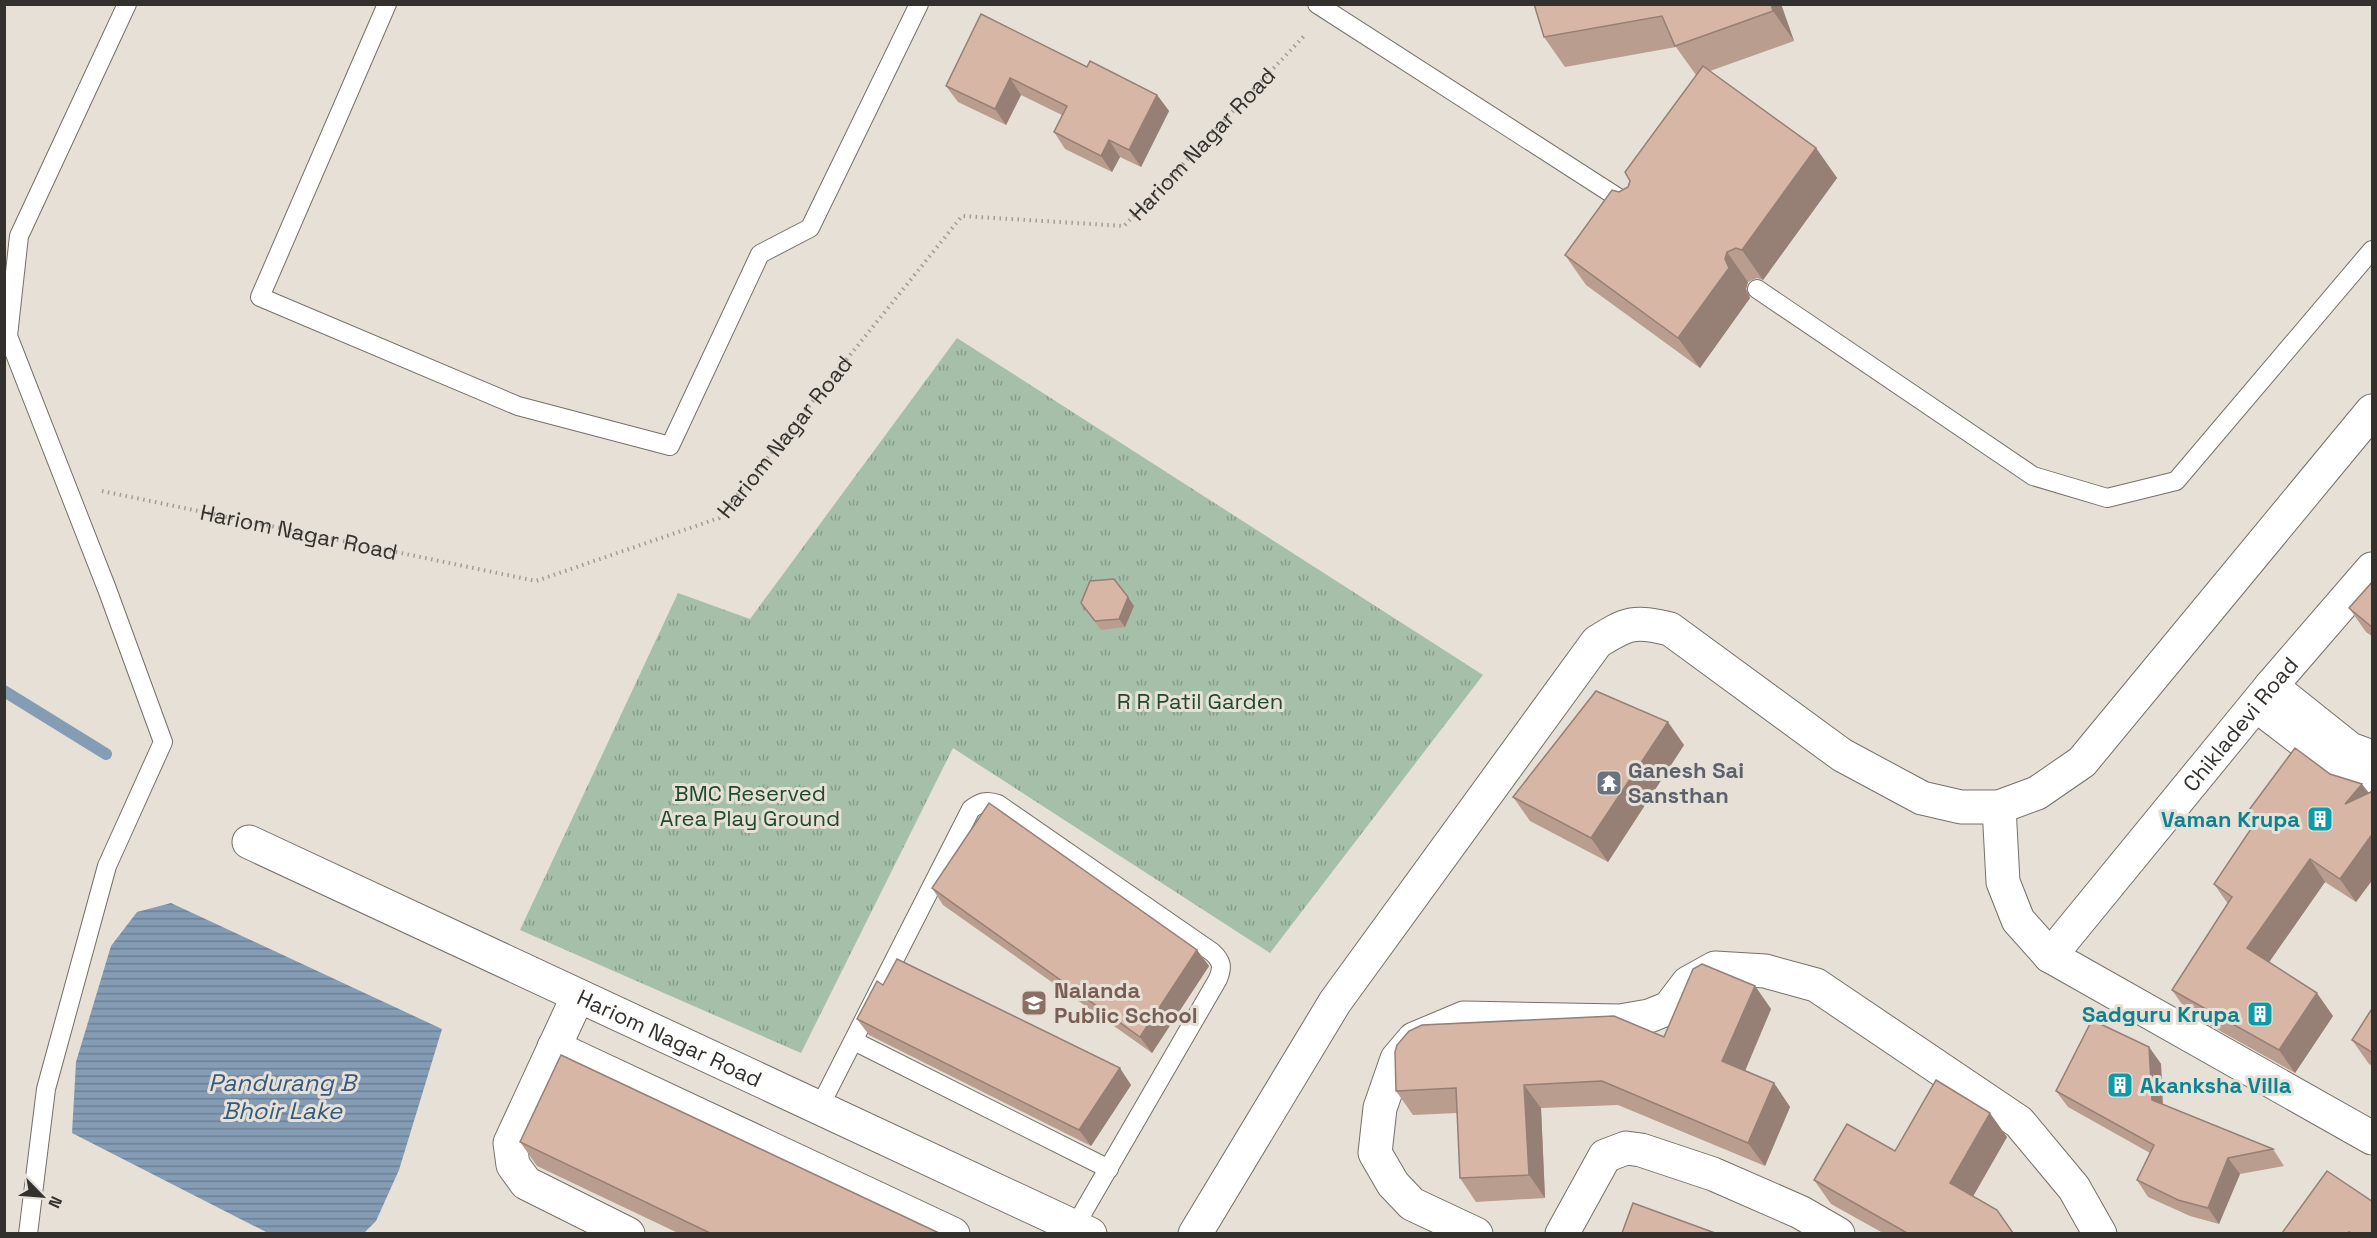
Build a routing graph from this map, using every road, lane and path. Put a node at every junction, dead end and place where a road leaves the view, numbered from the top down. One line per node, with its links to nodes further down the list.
1 (126, 4): 9 (lane)
2 (387, 4): 3 (lane)
3 (919, 4)
4 (1323, 7): 5 (lane); 9 (path, Hariom Nagar Road)
5 (1640, 211)
6 (2373, 250): 7 (lane)
7 (1757, 289)
8 (2373, 411): 16 (street)
9 (66, 484): 26 (lane)
10 (2373, 568): 11 (street, Chikladevi Road)
11 (2264, 696): 12 (street); 13 (street); 18 (street, Chikladevi Road)
12 (2307, 744): 14 (street); 15 (street)
13 (2373, 757)
14 (2288, 770)
15 (2373, 786)
16 (2000, 807): 18 (street); 29 (street)
17 (249, 842): 19 (street, Hariom Nagar Road)
18 (2049, 956): 23 (street)
19 (578, 996): 21 (street); 22 (street, Hariom Nagar Road)
20 (854, 1041): 22 (lane); 24 (lane); 24 (lane)
21 (554, 1047): 27 (street); 28 (street)
22 (819, 1108): 25 (street, Hariom Nagar Road)
23 (2373, 1138)
24 (1109, 1168): 25 (lane)
25 (1083, 1230)
26 (28, 1233)
27 (628, 1233)
28 (953, 1233)
29 (1195, 1233)
30 (1476, 1233): 33 (street)
31 (1562, 1233): 32 (street)
32 (1838, 1233)
33 (2100, 1233)

